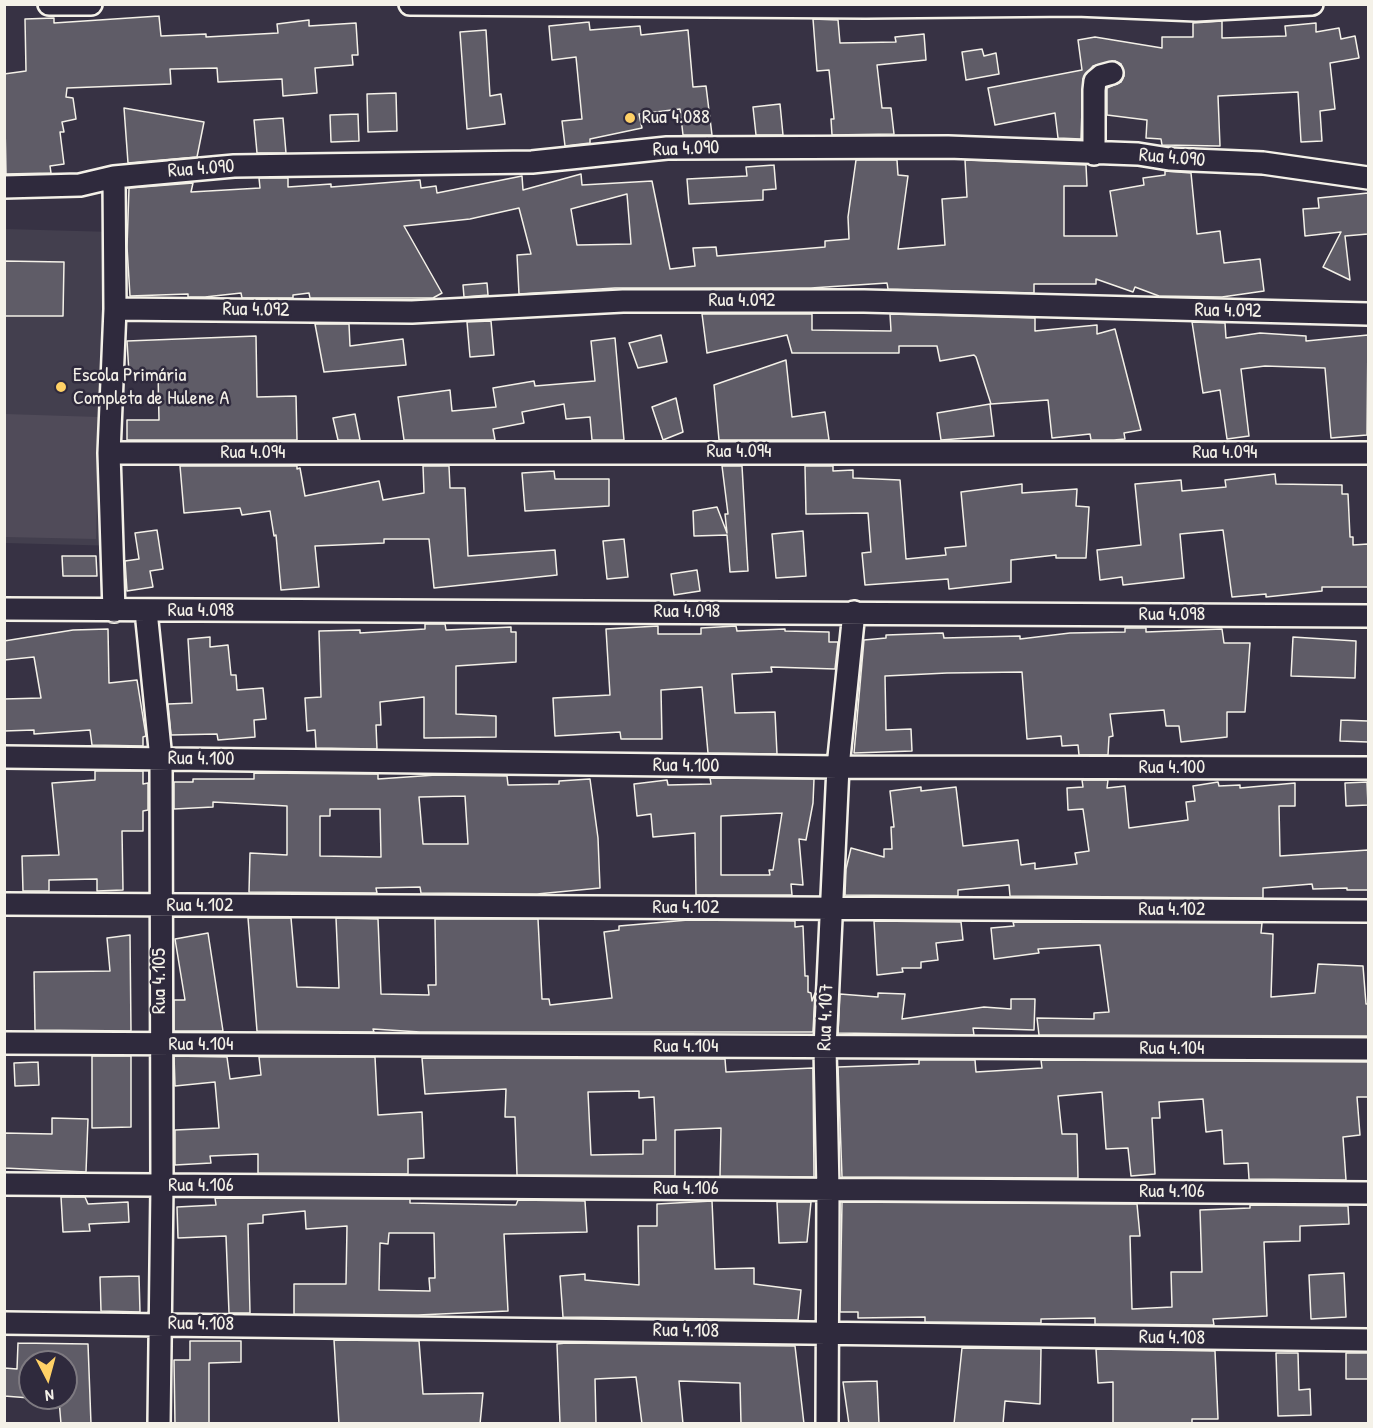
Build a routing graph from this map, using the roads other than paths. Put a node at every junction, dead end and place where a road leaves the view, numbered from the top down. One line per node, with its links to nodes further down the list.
1 (49, 4): 2 (street)
2 (91, 4)
3 (410, 4): 4 (street)
4 (1312, 4)
5 (1112, 73): 6 (street)
6 (1094, 154): 7 (street, Rua 4.090); 8 (street, Rua 4.090)
7 (114, 177): 9 (street, Rua 4.090); 10 (street)
8 (1368, 178)
9 (4, 187)
10 (115, 309): 11 (street, Rua 4.092); 12 (street)
11 (1368, 314)
12 (109, 453): 13 (street, Rua 4.094); 15 (street)
13 (1368, 453)
14 (4, 609): 15 (street, Rua 4.098)
15 (114, 611): 16 (street, Rua 4.098)
16 (146, 611): 17 (street, Rua 4.098); 20 (street, Rua 4.105)
17 (854, 612): 18 (street, Rua 4.098); 21 (street, Rua 4.107)
18 (1368, 616)
19 (4, 757): 20 (street, Rua 4.100)
20 (161, 759): 21 (street, Rua 4.100); 24 (street, Rua 4.105)
21 (838, 767): 22 (street, Rua 4.100); 25 (street, Rua 4.107)
22 (1368, 768)
23 (4, 904): 24 (street, Rua 4.102)
24 (160, 906): 25 (street, Rua 4.102); 28 (street, Rua 4.105)
25 (830, 908): 26 (street, Rua 4.102); 29 (street, Rua 4.107)
26 (1368, 911)
27 (4, 1043): 28 (street, Rua 4.104)
28 (160, 1044): 29 (street, Rua 4.104); 32 (street, Rua 4.105)
29 (825, 1048): 30 (street, Rua 4.104); 33 (street, Rua 4.107)
30 (1368, 1049)
31 (4, 1184): 32 (street, Rua 4.106)
32 (162, 1186): 33 (street, Rua 4.106); 36 (street, Rua 4.105)
33 (828, 1190): 34 (street, Rua 4.106); 37 (street, Rua 4.107)
34 (1368, 1193)
35 (4, 1323): 36 (street, Rua 4.108)
36 (159, 1323): 37 (street, Rua 4.108); 39 (street, Rua 4.105)
37 (828, 1333): 38 (street, Rua 4.108); 40 (street, Rua 4.107)
38 (1368, 1340)
39 (159, 1424)
40 (828, 1424)

